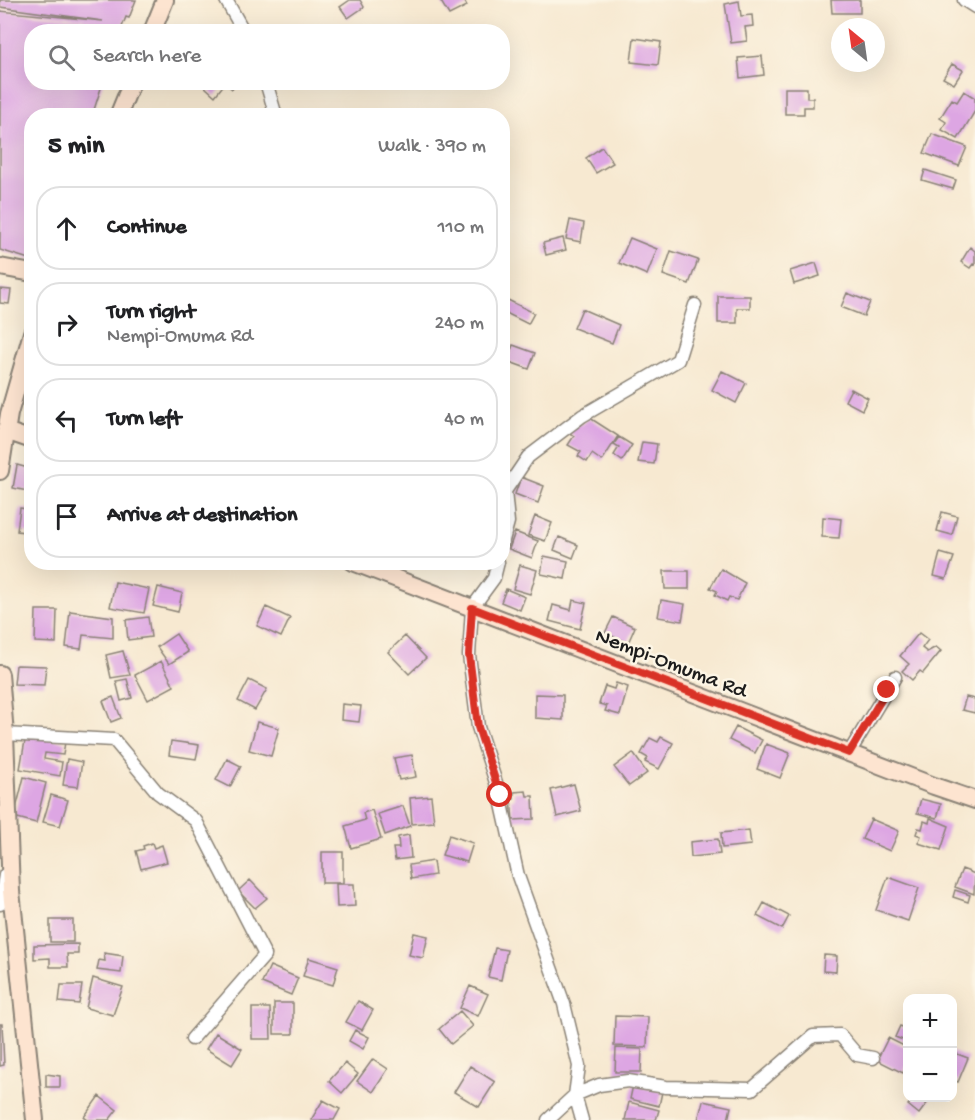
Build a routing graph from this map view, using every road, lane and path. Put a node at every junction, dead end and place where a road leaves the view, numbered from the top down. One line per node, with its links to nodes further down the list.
1 (165, 0): 5 (street)
2 (226, 0): 6 (street)
3 (964, 0): 4 (street)
4 (975, 7)
5 (155, 24)
6 (240, 24)
7 (129, 90): 9 (street)
8 (268, 90): 10 (street)
9 (121, 108)
10 (274, 108)
11 (0, 267): 12 (street)
12 (24, 272)
13 (694, 305): 18 (street)
14 (24, 361): 15 (street)
15 (3, 433): 16 (street); 17 (street)
16 (24, 438)
17 (0, 471)
18 (510, 484)
19 (394, 570): 21 (street, Nempi-Omuma Rd)
20 (496, 570): 21 (street)
21 (472, 608): 25 (street, Nempi-Omuma Rd); 31 (street)
22 (0, 674): 24 (street)
23 (895, 677): 25 (street)
24 (5, 734): 27 (street); 29 (street)
25 (849, 753): 26 (street, Nempi-Omuma Rd)
26 (975, 800)
27 (9, 855): 28 (street); 32 (street)
28 (0, 904)
29 (192, 1039)
30 (873, 1058): 31 (street)
31 (575, 1095): 33 (street); 34 (street)
32 (35, 1120)
33 (548, 1120)
34 (582, 1120)

